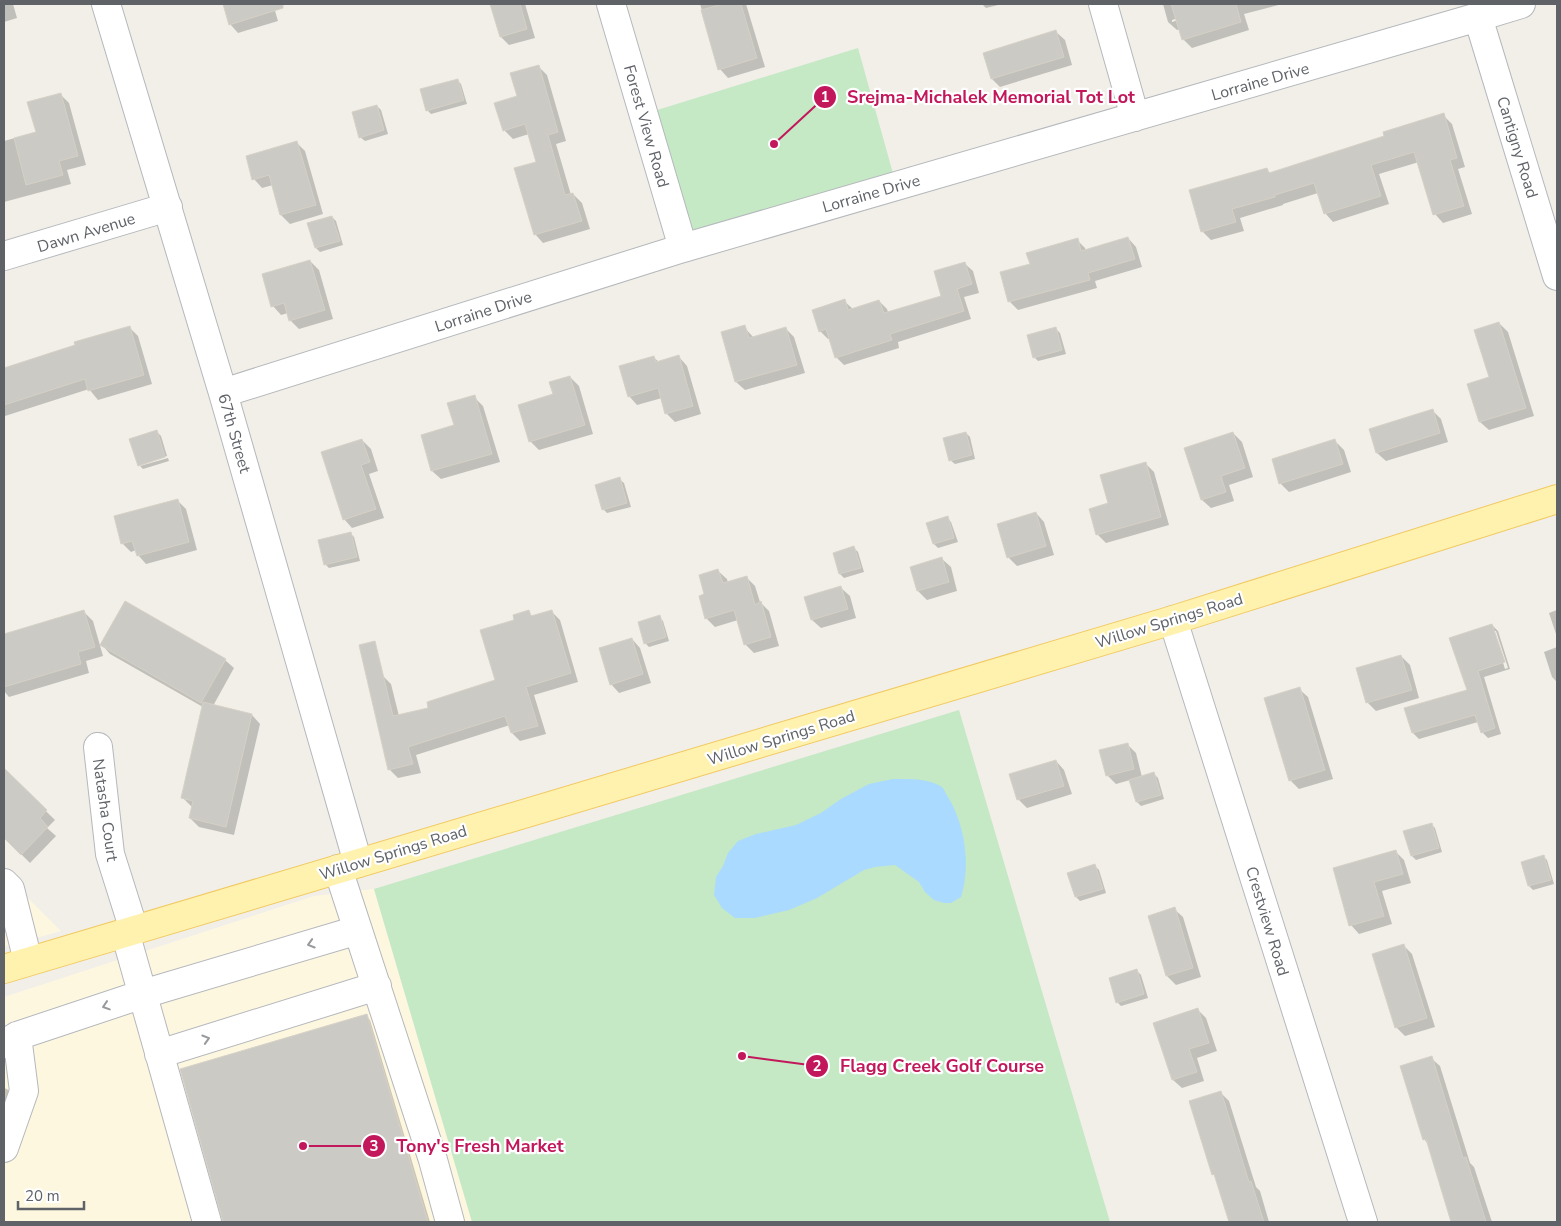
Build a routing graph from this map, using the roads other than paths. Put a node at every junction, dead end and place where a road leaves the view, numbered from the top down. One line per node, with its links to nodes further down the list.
1 (106, 4): 7 (street, 67th Street)
2 (611, 4): 8 (street, Forest View Road)
3 (1103, 4): 6 (street)
4 (1521, 4): 5 (street, Lorraine Drive)
5 (1478, 18): 6 (street, Lorraine Drive); 10 (street, Cantigny Road)
6 (1136, 117): 8 (street, Lorraine Drive)
7 (168, 207): 9 (street, Dawn Avenue); 11 (street, 67th Street)
8 (683, 248): 11 (street, Lorraine Drive)
9 (4, 256)
10 (1557, 276)
11 (223, 393): 15 (street, 67th Street)
12 (1557, 499): 13 (main road, Willow Springs Road)
13 (1173, 620): 15 (main road, Willow Springs Road); 27 (street, Crestview Road)
14 (98, 747): 18 (street, Natasha Court)
15 (348, 866): 17 (street, 67th Street); 18 (main road, Willow Springs Road)
16 (4, 883): 19 (street)
17 (358, 930): 20 (street, 67th Street); 21 (street, one-way to 21)
18 (130, 931): 19 (main road, Willow Springs Road); 21 (street, Natasha Court)
19 (16, 965)
20 (377, 986): 23 (street, one-way to 20); 26 (street, 67th Street)
21 (143, 994): 22 (street, one-way to 22); 23 (street, Natasha Court)
22 (10, 1040): 24 (street)
23 (160, 1054): 25 (street, Natasha Court)
24 (4, 1148)
25 (207, 1222)
26 (450, 1222)
27 (1362, 1222)

